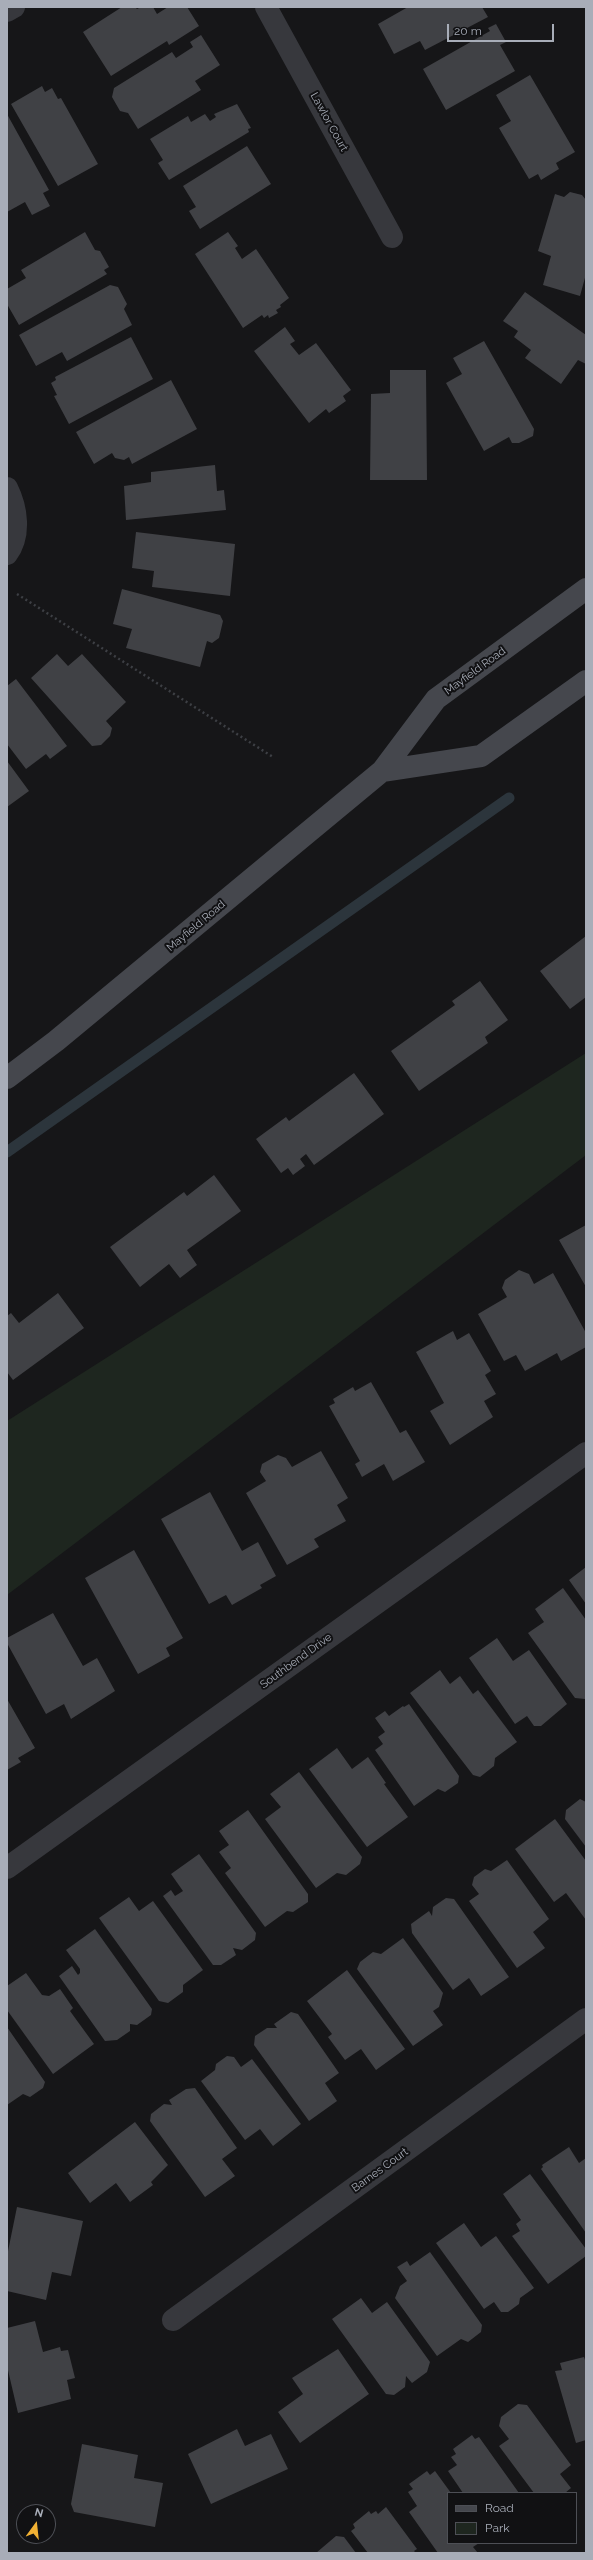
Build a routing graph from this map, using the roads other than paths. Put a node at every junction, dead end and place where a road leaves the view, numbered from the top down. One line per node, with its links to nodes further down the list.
1 (14, 7): 3 (street)
2 (266, 7): 4 (street, Lawlor Court)
3 (7, 12)
4 (392, 236)
5 (7, 488): 6 (street)
6 (7, 554)
7 (586, 589): 9 (main road, Mayfield Road)
8 (586, 682): 9 (main road)
9 (382, 771): 10 (main road, Mayfield Road)
10 (7, 1078)
11 (586, 1453): 12 (street, Southbend Drive)
12 (7, 1868)
13 (586, 2019): 14 (street, Barnes Court)
14 (173, 2320)

